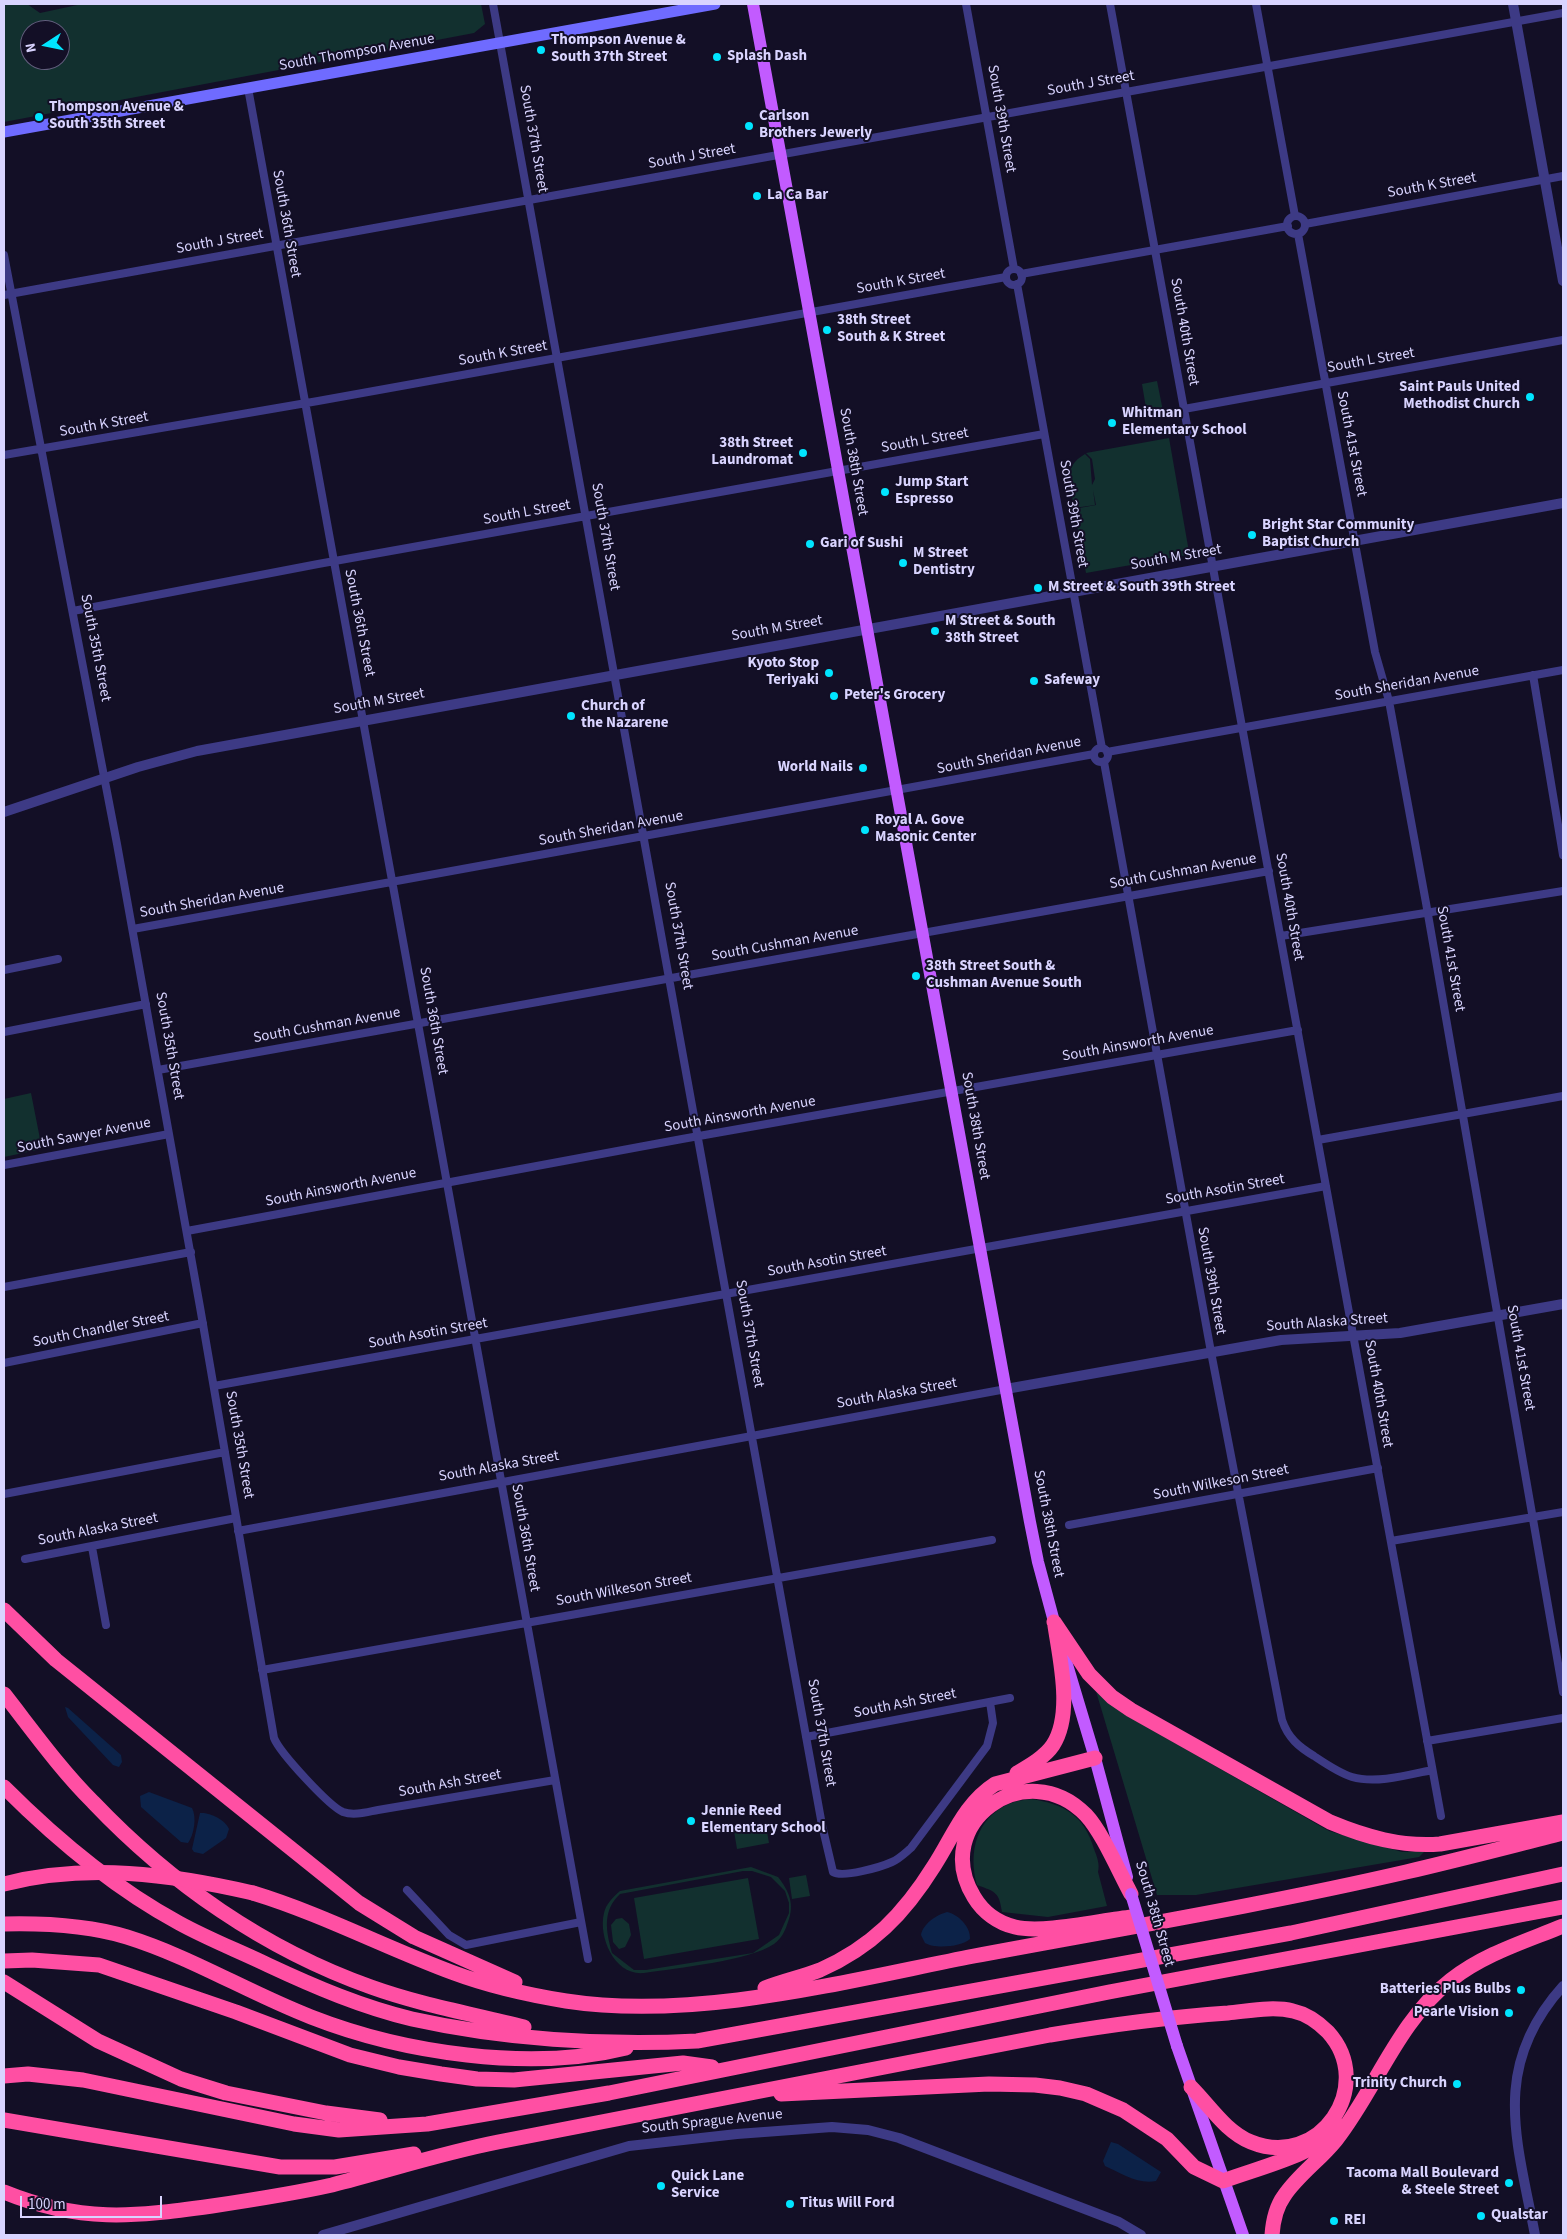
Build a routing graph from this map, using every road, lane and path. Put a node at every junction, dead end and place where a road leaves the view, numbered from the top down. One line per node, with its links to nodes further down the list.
1 (493, 4): 10 (street, South 37th Street)
2 (715, 4): 10 (main road, South Thompson Avenue)
3 (753, 4): 16 (main road, South 38th Street)
4 (966, 4): 14 (street, South 39th Street)
5 (1110, 4): 13 (street, South 40th Street)
6 (1256, 4): 11 (street)
7 (1512, 4): 9 (street)
8 (1563, 13): 9 (street, South J Street)
9 (1516, 21): 11 (street, South J Street); 18 (street)
10 (500, 43): 12 (main road, South Thompson Avenue); 19 (street, South 37th Street)
11 (1268, 66): 13 (street, South J Street); 20 (street)
12 (248, 88): 15 (main road, South Thompson Avenue); 24 (street, South 36th Street)
13 (1126, 91): 14 (street, South J Street); 25 (street, South 40th Street)
14 (986, 116): 16 (street, South J Street); 27 (street, South 39th Street)
15 (4, 132)
16 (781, 154): 19 (street, South J Street); 33 (main road, South 38th Street)
17 (1563, 176): 18 (street, South K Street)
18 (1545, 179): 21 (street, South K Street); 30 (street)
19 (528, 201): 24 (street, South J Street); 35 (street, South 37th Street)
20 (1295, 216): 21 (street); 22 (street)
21 (1305, 224): 23 (street)
22 (1288, 226): 23 (street); 25 (street)
23 (1298, 234): 36 (street, South 41st Street)
24 (276, 246): 32 (street, South J Street); 37 (street, South 36th Street)
25 (1155, 250): 28 (street); 38 (street, South 40th Street)
26 (4, 256): 32 (street, South 35th Street)
27 (1014, 269): 28 (street); 29 (street)
28 (1022, 274): 31 (street)
29 (1006, 276): 31 (street); 33 (street, South K Street)
30 (1563, 281)
31 (1017, 284): 39 (street, South 39th Street)
32 (8, 294): 40 (street, South 35th Street)
33 (810, 312): 35 (street, South K Street); 42 (main road, South 38th Street)
34 (1563, 340): 36 (street, South L Street)
35 (557, 359): 37 (street, South K Street); 44 (street, South 37th Street)
36 (1325, 383): 38 (street, South L Street); 45 (street, South 41st Street)
37 (305, 404): 40 (street, South K Street); 46 (street, South 36th Street)
38 (1184, 409): 47 (street, South 40th Street)
39 (1044, 434): 42 (street, South L Street); 48 (street, South 39th Street)
40 (41, 449): 41 (street, South K Street); 49 (street, South 35th Street)
41 (4, 455)
42 (838, 471): 44 (street, South L Street); 50 (main road, South 38th Street)
43 (1563, 503): 45 (street, South M Street)
44 (586, 516): 46 (street, South L Street); 52 (street, South 37th Street)
45 (1355, 541): 47 (street, South M Street); 54 (street, South 41st Street)
46 (334, 562): 49 (street, South L Street); 55 (street, South 36th Street)
47 (1213, 567): 48 (street, South M Street); 56 (street, South 40th Street)
48 (1073, 591): 50 (street, South M Street); 57 (street, South 39th Street)
49 (73, 611): 60 (street, South 35th Street)
50 (867, 628): 52 (street, South M Street); 61 (main road, South 38th Street)
51 (1563, 670): 53 (street, South Sheridan Avenue)
52 (615, 674): 55 (street, South M Street); 63 (street, South 37th Street)
53 (1533, 675): 54 (street, South Sheridan Avenue); 64 (street)
54 (1389, 701): 56 (street, South Sheridan Avenue); 69 (street, South 41st Street)
55 (363, 720): 60 (street, South M Street); 66 (street, South 36th Street)
56 (1243, 729): 57 (street, South Sheridan Avenue); 65 (street, South 40th Street)
57 (1105, 750): 58 (street); 59 (street)
58 (1094, 754): 59 (street); 61 (street, South Sheridan Avenue)
59 (1104, 762): 68 (street, South 39th Street)
60 (104, 778): 62 (street, South M Street); 70 (street, South 35th Street)
61 (897, 791): 63 (street, South Sheridan Avenue); 71 (main road, South 38th Street)
62 (4, 812)
63 (645, 837): 66 (street, South Sheridan Avenue); 75 (street, South 37th Street)
64 (1563, 855)
65 (1269, 871): 68 (street, South Cushman Avenue); 72 (street, South 40th Street)
66 (393, 882): 70 (street, South Sheridan Avenue); 77 (street, South 36th Street)
67 (1563, 891): 69 (street)
68 (1128, 896): 71 (street, South Cushman Avenue); 80 (street, South 39th Street)
69 (1428, 913): 72 (street); 84 (street, South 41st Street)
70 (133, 929): 76 (street, South 35th Street)
71 (923, 933): 75 (street, South Cushman Avenue); 82 (main road, South 38th Street)
72 (1281, 936): 78 (street, South 40th Street)
73 (58, 959): 74 (street)
74 (4, 970)
75 (670, 978): 77 (street, South Cushman Avenue); 86 (street, South 37th Street)
76 (146, 1004): 79 (street); 81 (street, South 35th Street)
77 (420, 1024): 81 (street, South Cushman Avenue); 89 (street, South 36th Street)
78 (1298, 1030): 80 (street, South Ainsworth Avenue); 87 (street, South 40th Street)
79 (4, 1032)
80 (1157, 1055): 82 (street, South Ainsworth Avenue); 91 (street, South 39th Street)
81 (158, 1070): 85 (street, South 35th Street)
82 (952, 1092): 86 (street, South Ainsworth Avenue); 93 (main road, South 38th Street)
83 (1563, 1096): 84 (street)
84 (1464, 1114): 87 (street); 98 (street, South 41st Street)
85 (169, 1134): 88 (street, South Sawyer Avenue); 92 (street, South 35th Street)
86 (698, 1136): 89 (street, South Ainsworth Avenue); 96 (street, South 37th Street)
87 (1318, 1140): 90 (street, South 40th Street)
88 (4, 1165)
89 (447, 1182): 92 (street, South Ainsworth Avenue); 101 (street, South 36th Street)
90 (1326, 1186): 91 (street, South Asotin Street); 100 (street, South 40th Street)
91 (1185, 1211): 93 (street, South Asotin Street); 102 (street, South 39th Street)
92 (187, 1231): 94 (street, South 35th Street)
93 (981, 1248): 96 (street, South Asotin Street); 105 (main road, South 38th Street)
94 (190, 1252): 95 (street); 99 (street, South 35th Street)
95 (4, 1287)
96 (726, 1294): 101 (street, South Asotin Street); 106 (street, South 37th Street)
97 (1563, 1304): 98 (street, South Alaska Street)
98 (1499, 1315): 100 (street, South Alaska Street); 113 (street, South 41st Street)
99 (203, 1323): 103 (street, South Chandler Street); 104 (street, South 35th Street)
100 (1354, 1337): 102 (street, South Alaska Street); 108 (street, South 40th Street)
101 (475, 1339): 104 (street, South Asotin Street); 109 (street, South 36th Street)
102 (1211, 1352): 105 (street, South Alaska Street); 111 (street, South 39th Street)
103 (4, 1363)
104 (214, 1386): 107 (street, South 35th Street)
105 (1006, 1389): 106 (street, South Alaska Street); 124 (main road, South 38th Street)
106 (752, 1436): 109 (street, South Alaska Street); 121 (street, South 37th Street)
107 (225, 1452): 110 (street); 114 (street, South 35th Street)
108 (1378, 1468): 111 (street, South Wilkeson Street); 118 (street, South 40th Street)
109 (501, 1482): 116 (street, South Alaska Street); 123 (street, South 36th Street)
110 (4, 1494)
111 (1237, 1494): 115 (street, South Wilkeson Street); 135 (street, South 39th Street)
112 (1563, 1512): 113 (street)
113 (1533, 1517): 118 (street); 127 (street, South 41st Street)
114 (236, 1518): 116 (street, South 35th Street); 119 (street, South Alaska Street)
115 (1069, 1525)
116 (238, 1530): 126 (street, South 35th Street)
117 (992, 1540): 121 (street, South Wilkeson Street)
118 (1391, 1541): 133 (street, South 40th Street)
119 (92, 1547): 120 (street, South Alaska Street); 125 (street)
120 (26, 1559)
121 (778, 1577): 123 (street, South Wilkeson Street); 132 (street, South 37th Street)
122 (4, 1610): 157 (highway)
123 (526, 1621): 126 (street, South Wilkeson Street); 136 (street, South 36th Street)
124 (1054, 1622): 134 (main road, South 38th Street); 137 (highway); 141 (highway)
125 (106, 1625)
126 (262, 1670): 139 (street, South 35th Street)
127 (1563, 1692)
128 (4, 1694): 158 (highway)
129 (1010, 1698): 130 (street, South Ash Street)
130 (990, 1702): 132 (street, South Ash Street); 132 (street, South 37th Street)
131 (1563, 1718): 133 (street)
132 (806, 1737)
133 (1427, 1741): 135 (street, South 40th Street)
134 (1095, 1758): 137 (highway); 146 (main road, South 38th Street)
135 (1432, 1770): 140 (street, South 40th Street)
136 (555, 1780): 139 (street, South Ash Street); 149 (street, South 36th Street)
137 (995, 1784): 156 (highway)
138 (4, 1787): 158 (highway)
139 (349, 1813)
140 (1441, 1816)
141 (1563, 1822)
142 (1563, 1833): 147 (highway)
143 (1563, 1874): 159 (highway)
144 (4, 1884): 157 (highway, bridge)
145 (407, 1890): 149 (street)
146 (1131, 1894): 147 (highway); 162 (main road, South 38th Street, bridge)
147 (1274, 1899): 156 (highway)
148 (1563, 1907): 160 (highway)
149 (581, 1922): 152 (street, South 36th Street)
150 (4, 1924): 159 (highway)
151 (1563, 1926): 166 (highway)
152 (588, 1959)
153 (4, 1961): 160 (highway)
154 (6, 1984): 165 (highway)
155 (1563, 1986): 175 (street)
156 (733, 1999): 157 (highway)
157 (565, 2001)
158 (571, 2040): 159 (highway)
159 (640, 2044)
160 (724, 2069): 165 (highway)
161 (4, 2076): 165 (highway)
162 (1191, 2088): 163 (highway); 168 (main road, South 38th Street)
163 (663, 2109): 167 (highway); 168 (highway)
164 (4, 2120): 167 (highway)
165 (427, 2124)
166 (1347, 2124): 168 (highway); 174 (highway)
167 (485, 2145): 169 (highway)
168 (1223, 2182): 173 (main road, South 38th Street)
169 (4, 2192)
170 (354, 2231): 171 (street, South Sprague Avenue); 172 (street, South Sprague Avenue)
171 (323, 2235)
172 (1141, 2235)
173 (1243, 2235)
174 (1272, 2235)
175 (1535, 2235)

